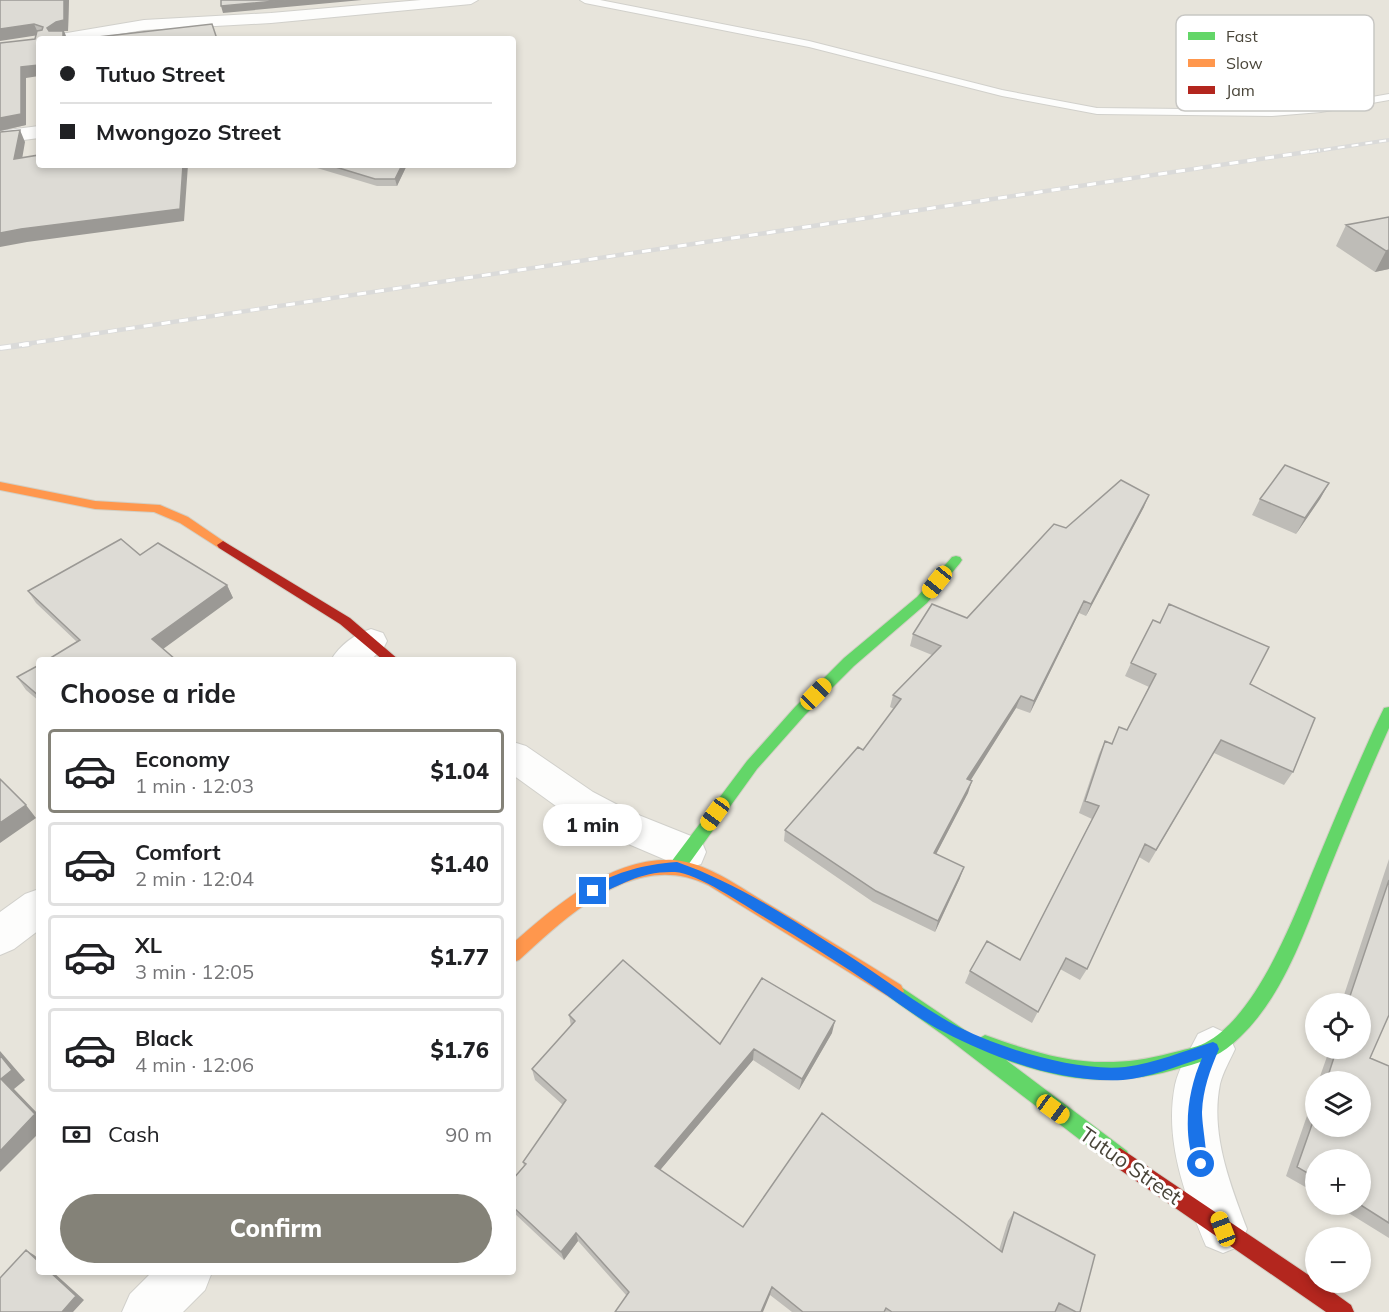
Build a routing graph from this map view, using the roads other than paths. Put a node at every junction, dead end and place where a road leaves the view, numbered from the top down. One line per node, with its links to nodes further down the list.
1 (471, 0): 3 (street)
2 (585, 0): 6 (lane)
3 (79, 36)
4 (1389, 97): 5 (lane)
5 (1374, 100)
6 (1296, 111)
7 (36, 132): 8 (street)
8 (0, 137)
9 (0, 486): 11 (street)
10 (956, 560): 14 (street)
11 (371, 654)
12 (1389, 712): 19 (street)
13 (516, 758): 14 (street)
14 (682, 860): 17 (street); 18 (street, Tutuo Street)
15 (36, 909): 16 (street)
16 (0, 936)
17 (516, 951)
18 (947, 1027): 19 (street); 20 (street, Tutuo Street)
19 (1213, 1049): 20 (street, Tutuo Street)
20 (1223, 1229): 23 (street, Tutuo Street)
21 (184, 1275): 22 (street)
22 (148, 1312)
23 (1344, 1312)

